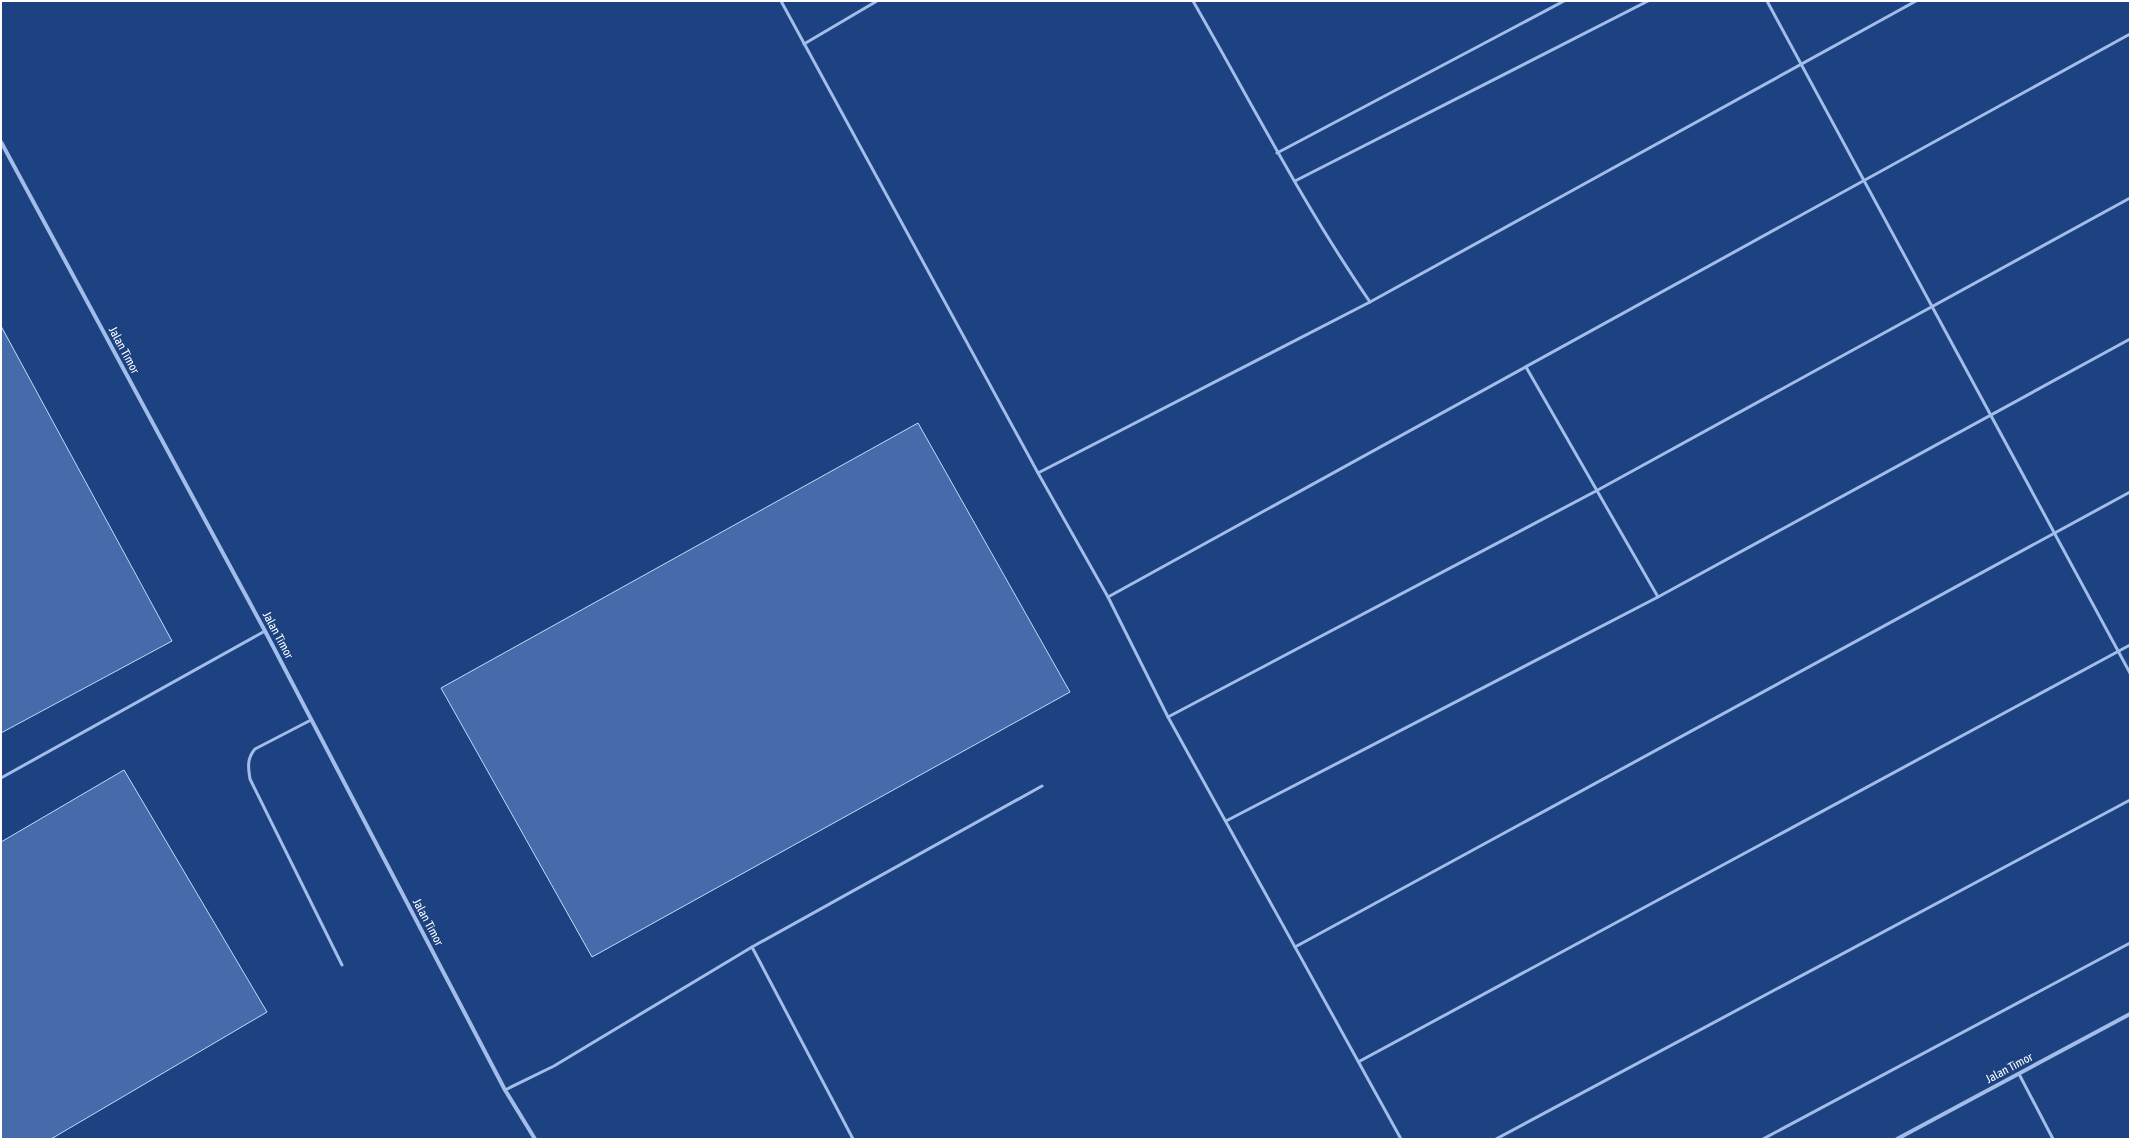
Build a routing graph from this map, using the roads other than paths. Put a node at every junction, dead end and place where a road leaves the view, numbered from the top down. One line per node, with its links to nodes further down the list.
1 (781, 1): 9 (lane)
2 (877, 1): 9 (lane)
3 (1193, 1): 12 (lane)
4 (1564, 1): 12 (lane)
5 (1648, 1): 13 (lane)
6 (1767, 1): 10 (lane)
7 (1916, 1): 10 (lane)
8 (2130, 34): 14 (lane)
9 (804, 44): 21 (lane)
10 (1801, 64): 14 (lane); 16 (lane)
11 (1, 142): 27 (street, Jalan Timor)
12 (1277, 153): 13 (lane)
13 (1295, 181): 16 (lane)
14 (1864, 181): 17 (lane); 19 (lane)
15 (2130, 198): 17 (lane)
16 (1370, 302): 21 (lane)
17 (1932, 307): 20 (lane); 22 (lane)
18 (2130, 339): 20 (lane)
19 (1526, 368): 22 (lane); 25 (lane)
20 (1991, 416): 24 (lane); 26 (lane)
21 (1038, 473): 25 (lane)
22 (1596, 491): 26 (lane); 31 (lane)
23 (2130, 492): 24 (lane)
24 (2055, 534): 29 (lane); 39 (lane)
25 (1108, 596): 31 (lane)
26 (1658, 596): 36 (lane)
27 (265, 632): 32 (street, Jalan Timor); 33 (lane)
28 (2130, 645): 29 (lane)
29 (2118, 652): 30 (lane); 42 (lane)
30 (2130, 673)
31 (1168, 716): 36 (lane)
32 (311, 720): 40 (lane); 44 (street, Jalan Timor)
33 (1, 778)
34 (1042, 786): 38 (lane)
35 (2130, 800): 48 (lane)
36 (1226, 821): 39 (lane)
37 (2130, 943): 49 (lane)
38 (752, 947): 44 (lane); 46 (lane)
39 (1295, 947): 42 (lane)
40 (342, 965)
41 (2130, 1014): 43 (street, Jalan Timor)
42 (1360, 1061): 47 (lane)
43 (2019, 1074): 50 (street, Jalan Timor); 51 (lane)
44 (505, 1090): 45 (street, Jalan Timor)
45 (535, 1139)
46 (854, 1139)
47 (1401, 1139)
48 (1496, 1139)
49 (1763, 1139)
50 (1897, 1139)
51 (2053, 1139)

